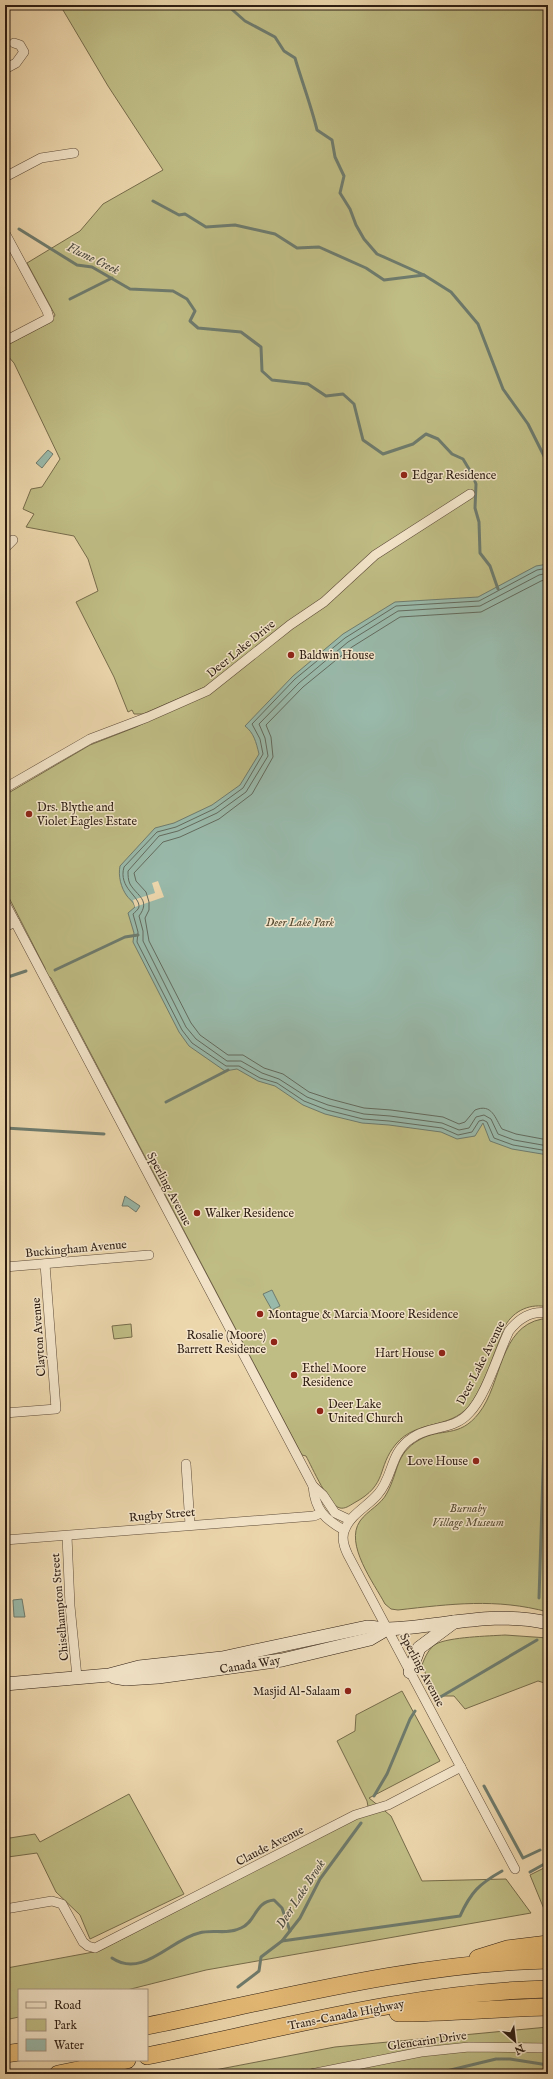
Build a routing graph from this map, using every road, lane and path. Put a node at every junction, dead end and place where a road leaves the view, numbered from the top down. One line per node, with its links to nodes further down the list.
1 (14, 43): 2 (street)
2 (5, 69)
3 (74, 153): 4 (street)
4 (5, 177)
5 (5, 233): 6 (street)
6 (5, 342)
7 (470, 494): 10 (street, Deer Lake Drive)
8 (13, 540): 9 (street)
9 (5, 548)
10 (5, 788)
11 (5, 903): 12 (street, Sperling Avenue)
12 (15, 922): 13 (street); 20 (street, Sperling Avenue)
13 (5, 927)
14 (149, 1255): 15 (street, Buckingham Avenue)
15 (45, 1264): 16 (street, Buckingham Avenue); 18 (street, Clayton Avenue)
16 (5, 1267)
17 (548, 1313): 22 (street, Deer Lake Avenue)
18 (5, 1413)
19 (186, 1464): 23 (street)
20 (313, 1486): 21 (street, Sperling Avenue); 22 (street, Sperling Avenue)
21 (321, 1513): 23 (street, Rugby Street); 24 (street, Sperling Avenue)
22 (350, 1520): 24 (street, Deer Lake Avenue)
23 (190, 1525): 25 (street, Rugby Street)
24 (344, 1530): 29 (street, Sperling Avenue)
25 (67, 1536): 26 (street, Rugby Street); 31 (street, Chiselhampton Street)
26 (5, 1540)
27 (456, 1621): 28 (main road, Canada Way); 29 (main road, Canada Way); 30 (main road)
28 (548, 1623)
29 (387, 1629): 30 (street, Sperling Avenue); 31 (main road, Canada Way)
30 (410, 1672): 33 (street, Sperling Avenue)
31 (78, 1677): 32 (main road, Canada Way)
32 (5, 1684)
33 (461, 1767): 34 (street, Sperling Avenue); 35 (street, Claude Avenue)
34 (514, 1869)
35 (5, 1909)
36 (548, 1944): 38 (highway)
37 (548, 1960): 38 (highway)
38 (438, 1969): 42 (highway)
39 (548, 1989): 41 (highway, Trans-Canada Highway)
40 (548, 2007): 41 (highway)
41 (358, 2012): 46 (highway, Trans-Canada Highway)
42 (148, 2026)
43 (548, 2048): 49 (street, Glencarin Drive)
44 (18, 2052): 45 (highway)
45 (5, 2054)
46 (148, 2056)
47 (122, 2061): 48 (highway)
48 (58, 2074)
49 (311, 2074)

